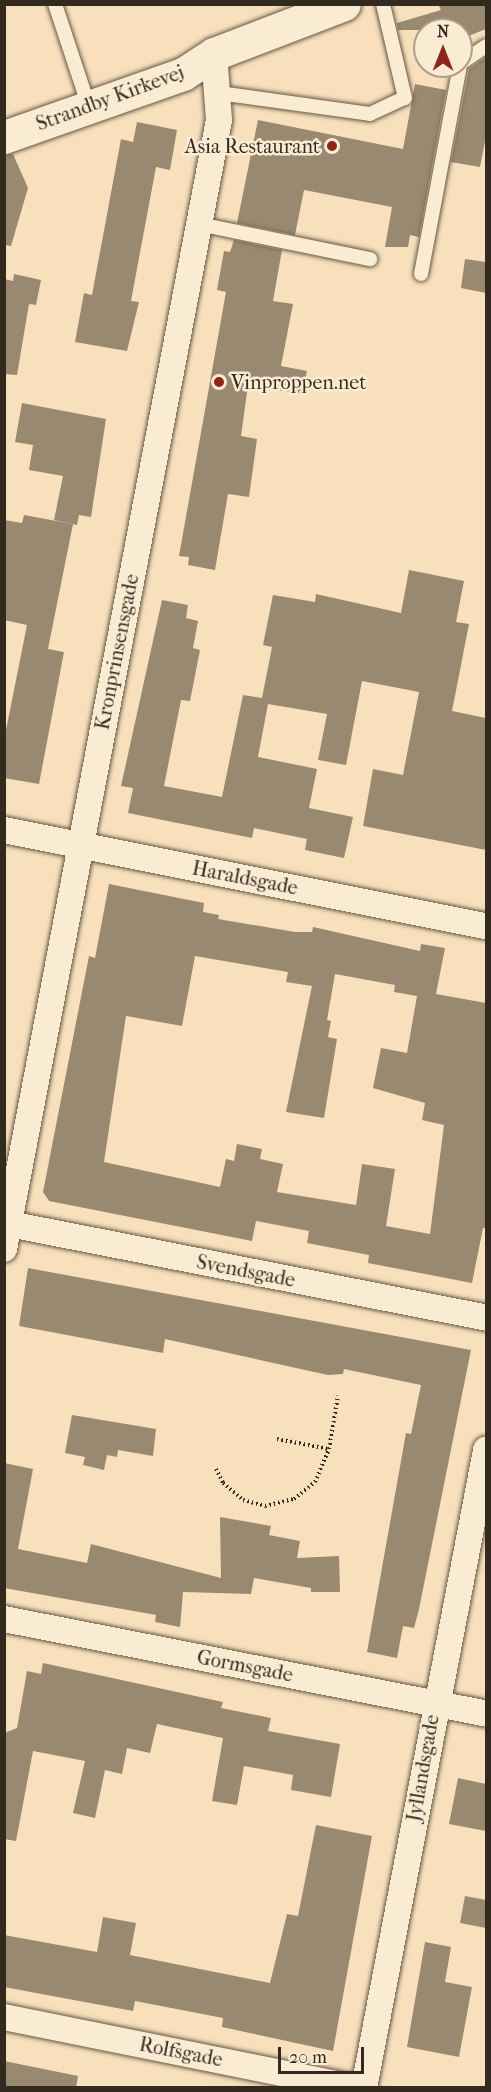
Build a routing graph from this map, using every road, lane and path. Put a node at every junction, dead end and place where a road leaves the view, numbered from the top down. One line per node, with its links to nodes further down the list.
1 (55, 4): 9 (lane)
2 (344, 4): 5 (street, Strandby Kirkevej)
3 (383, 4): 8 (lane)
4 (486, 46): 6 (lane)
5 (214, 54): 8 (street, Kronprinsensgade); 9 (street, Strandby Kirkevej)
6 (473, 55)
7 (457, 78): 14 (lane)
8 (219, 93): 12 (street, Kronprinsensgade)
9 (85, 97): 10 (street, Strandby Kirkevej); 11 (street, Strandby Kirkevej)
10 (4, 116)
11 (4, 137)
12 (199, 224): 13 (lane); 16 (street, Kronprinsensgade)
13 (370, 259)
14 (421, 273)
15 (4, 830): 16 (street, Haraldsgade)
16 (80, 845): 17 (street, Haraldsgade); 18 (street, Kronprinsensgade)
17 (486, 926)
18 (7, 1223): 19 (street, Kronprinsensgade); 20 (street, Svendsgade)
19 (4, 1249)
20 (486, 1318)
21 (338, 1396): 23 (path)
22 (277, 1439): 23 (path)
23 (329, 1449): 25 (path)
24 (486, 1450): 27 (street, Jyllandsgade)
25 (216, 1469)
26 (4, 1618): 27 (street, Gormsgade)
27 (435, 1704): 28 (street, Gormsgade); 31 (street, Jyllandsgade)
28 (486, 1714)
29 (4, 2018): 30 (street, Rolfsgade)
30 (357, 2088)
31 (364, 2088)

